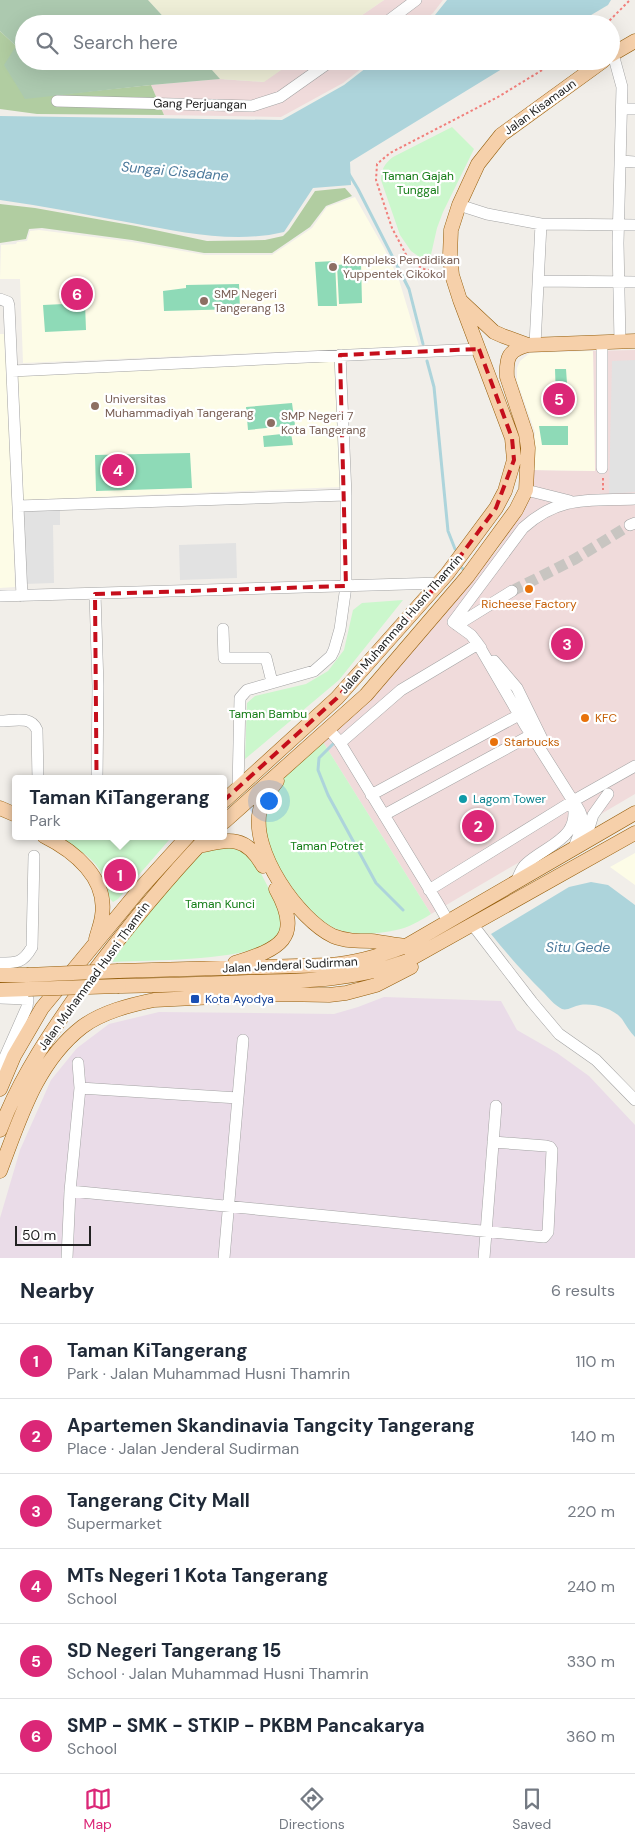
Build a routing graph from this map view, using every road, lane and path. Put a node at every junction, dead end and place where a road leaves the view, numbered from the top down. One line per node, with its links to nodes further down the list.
1 (416, 0): 3 (street)
2 (630, 0): 4 (path)
3 (396, 15)
4 (615, 15)
5 (635, 41): 6 (main road, Jalan Kisamaun)
6 (620, 50)
7 (318, 70): 11 (street, Gang Perjuangan)
8 (542, 70): 20 (path)
9 (591, 70): 16 (main road, Jalan Kisamaun)
10 (615, 70): 12 (street)
11 (57, 101)
12 (622, 109): 13 (street); 14 (street)
13 (635, 109)
14 (621, 162): 15 (street); 18 (street)
15 (635, 162)
16 (459, 205): 17 (street); 20 (main road, Jalan Kisamaun)
17 (541, 224): 18 (street); 21 (street)
18 (619, 225): 19 (street); 22 (street)
19 (635, 225)
20 (452, 276): 25 (main road, Jalan Kisamaun)
21 (539, 281): 22 (street); 29 (street)
22 (618, 282): 23 (street); 28 (street)
23 (635, 282)
24 (0, 299): 32 (street)
25 (460, 300): 29 (main road); 30 (main road, Jalan Muhammad Husni Thamrin)
26 (635, 341): 28 (main road)
27 (602, 342): 28 (main road); 29 (main road); 33 (street)
28 (620, 342)
29 (532, 345): 34 (main road, Jalan Muhammad Husni Thamrin)
30 (479, 349): 31 (street); 40 (main road, Jalan Muhammad Husni Thamrin)
31 (340, 355): 32 (street); 35 (street)
32 (12, 371): 39 (street)
33 (602, 468): 36 (path)
34 (526, 490): 38 (street); 46 (main road, Jalan Muhammad Husni Thamrin)
35 (346, 495): 39 (street); 41 (street)
36 (604, 500): 37 (street); 38 (street)
37 (635, 500)
38 (570, 501): 47 (street)
39 (18, 506): 45 (street)
40 (440, 583): 41 (street); 51 (main road, Jalan Muhammad Husni Thamrin)
41 (346, 586): 43 (street); 50 (street)
42 (512, 591): 47 (street)
43 (95, 594): 45 (street); 61 (street)
44 (0, 596): 45 (street)
45 (22, 596)
46 (441, 610): 47 (street); 52 (main road, Jalan Muhammad Husni Thamrin)
47 (455, 623): 49 (street)
48 (223, 629): 50 (street)
49 (478, 644): 53 (street); 57 (street); 66 (street)
50 (272, 682): 62 (street)
51 (341, 694): 52 (main road); 62 (main road, Jalan Muhammad Husni Thamrin)
52 (354, 706): 55 (main road, Jalan Muhammad Husni Thamrin)
53 (519, 715): 56 (street); 63 (street)
54 (0, 721): 60 (street)
55 (328, 729): 57 (street); 58 (main road, Jalan Muhammad Husni Thamrin)
56 (531, 735): 66 (street); 70 (street)
57 (340, 743): 63 (street)
58 (300, 752): 72 (main road, Jalan Muhammad Husni Thamrin); 86 (main road)
59 (635, 766): 66 (street)
60 (38, 775)
61 (98, 775)
62 (238, 789): 65 (main road, Jalan Muhammad Husni Thamrin)
63 (371, 794): 70 (street)
64 (608, 794): 78 (street)
65 (227, 798)
66 (573, 801): 78 (street); 80 (street); 81 (street)
67 (0, 808): 68 (main road)
68 (12, 813)
69 (635, 813): 78 (main road, Jalan Jenderal Sudirman)
70 (384, 815): 81 (street)
71 (0, 818): 73 (main road)
72 (227, 819)
73 (12, 822)
74 (635, 833): 83 (main road, Jalan Jenderal Sudirman)
75 (51, 840): 85 (main road)
76 (184, 840): 85 (main road, Jalan Muhammad Husni Thamrin)
77 (203, 841): 88 (main road); 100 (main road, Jalan Muhammad Husni Thamrin)
78 (579, 845): 80 (main road, Jalan Jenderal Sudirman)
79 (34, 856): 87 (street)
80 (516, 882): 82 (main road, Jalan Jenderal Sudirman)
81 (429, 890): 82 (street)
82 (448, 922): 86 (main road, Jalan Jenderal Sudirman)
83 (472, 924): 84 (main road, Jalan Jenderal Sudirman); 98 (street)
84 (441, 941): 90 (main road, Jalan Jenderal Sudirman, bridge); 102 (main road)
85 (94, 944): 96 (main road, Jalan Muhammad Husni Thamrin)
86 (406, 946): 88 (main road, Jalan Jenderal Sudirman)
87 (0, 963)
88 (218, 969): 89 (main road, Jalan Jenderal Sudirman, bridge)
89 (0, 976)
90 (0, 990)
91 (0, 998): 94 (street)
92 (243, 1040): 97 (street)
93 (78, 1063): 95 (street)
94 (0, 1068)
95 (80, 1088): 97 (street); 103 (street)
96 (0, 1089)
97 (238, 1098): 104 (street)
98 (635, 1100)
99 (496, 1106): 101 (street)
100 (0, 1130)
101 (493, 1142): 105 (street); 105 (street)
102 (0, 1171)
103 (70, 1191): 104 (street); 106 (street)
104 (229, 1205): 105 (street); 107 (street)
105 (486, 1231): 108 (street)
106 (66, 1258)
107 (224, 1258)
108 (484, 1258)

